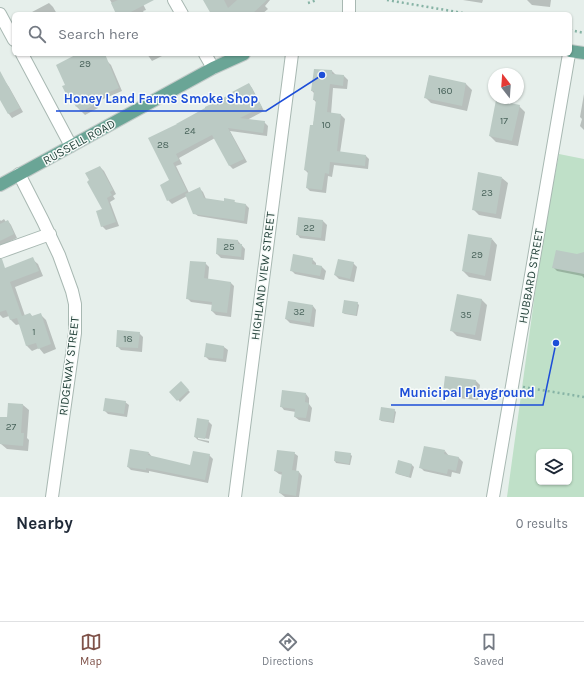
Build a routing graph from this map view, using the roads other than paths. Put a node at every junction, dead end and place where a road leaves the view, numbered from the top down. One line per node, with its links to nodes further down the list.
1 (174, 0): 3 (street)
2 (349, 0): 4 (street)
3 (181, 12)
4 (349, 12)
5 (0, 14): 6 (street)
6 (12, 36)
7 (572, 51): 8 (main road)
8 (584, 53)
9 (23, 56): 15 (street)
10 (206, 56): 14 (street)
11 (240, 56): 14 (main road, RUSSELL ROAD)
12 (292, 56): 21 (street, HIGHLAND VIEW STREET)
13 (569, 56): 22 (street, HUBBARD STREET)
14 (213, 68): 15 (main road, RUSSELL ROAD)
15 (71, 146): 16 (main road, RUSSELL ROAD)
16 (19, 174): 17 (main road, RUSSELL ROAD); 18 (street, RIDGEWAY STREET)
17 (0, 185)
18 (50, 234): 19 (street); 20 (street, RIDGEWAY STREET)
19 (0, 252)
20 (52, 497)
21 (235, 497)
22 (493, 497)

